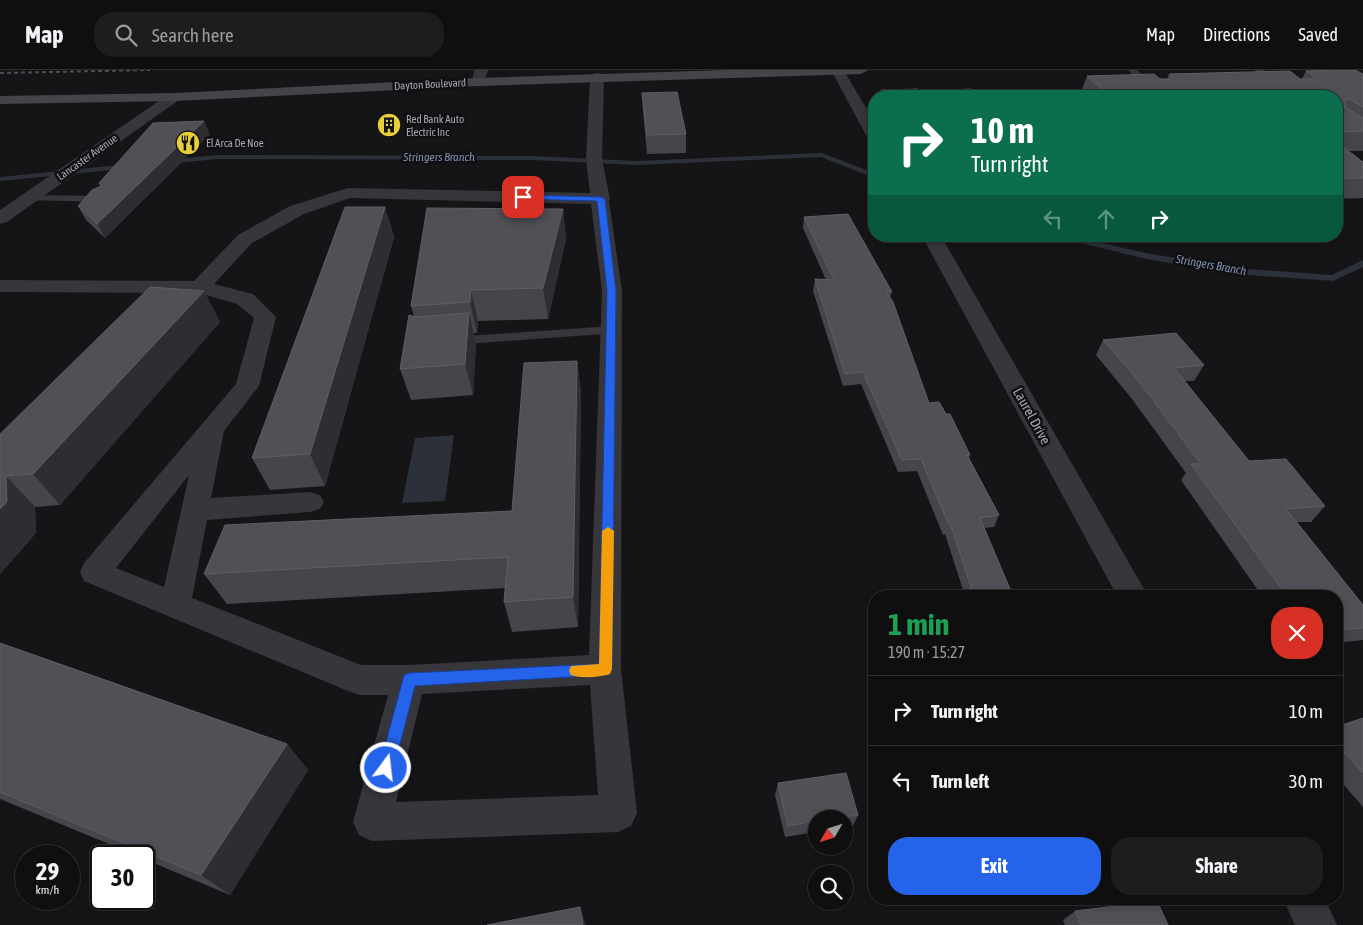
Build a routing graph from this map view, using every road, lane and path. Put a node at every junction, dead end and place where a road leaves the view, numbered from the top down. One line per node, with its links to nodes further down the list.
1 (861, 70): 4 (main road, Dayton Boulevard)
2 (1132, 70): 7 (lane)
3 (1258, 70): 8 (lane)
4 (838, 71): 6 (main road, Dayton Boulevard); 11 (street)
5 (480, 76): 6 (main road, Dayton Boulevard); 9 (main road, Dayton Boulevard)
6 (597, 77): 14 (street)
7 (1151, 90)
8 (1288, 90)
9 (174, 97): 10 (main road, Dayton Boulevard); 12 (street, Lancaster Avenue)
10 (0, 100)
11 (868, 124)
12 (29, 198): 13 (lane); 15 (street, Lancaster Avenue)
13 (101, 199)
14 (601, 199): 18 (street); 19 (street)
15 (0, 218)
16 (934, 242): 24 (street, Laurel Drive)
17 (0, 286): 18 (street)
18 (200, 287): 21 (street)
19 (612, 330): 20 (lane); 26 (street)
20 (435, 342)
21 (213, 427): 23 (street); 25 (street)
22 (310, 502): 23 (street)
23 (195, 510): 25 (street)
24 (1130, 590)
25 (175, 604): 27 (street)
26 (605, 669): 27 (street); 27 (street)
27 (409, 680)
28 (1306, 905): 29 (street)
29 (1318, 925)

